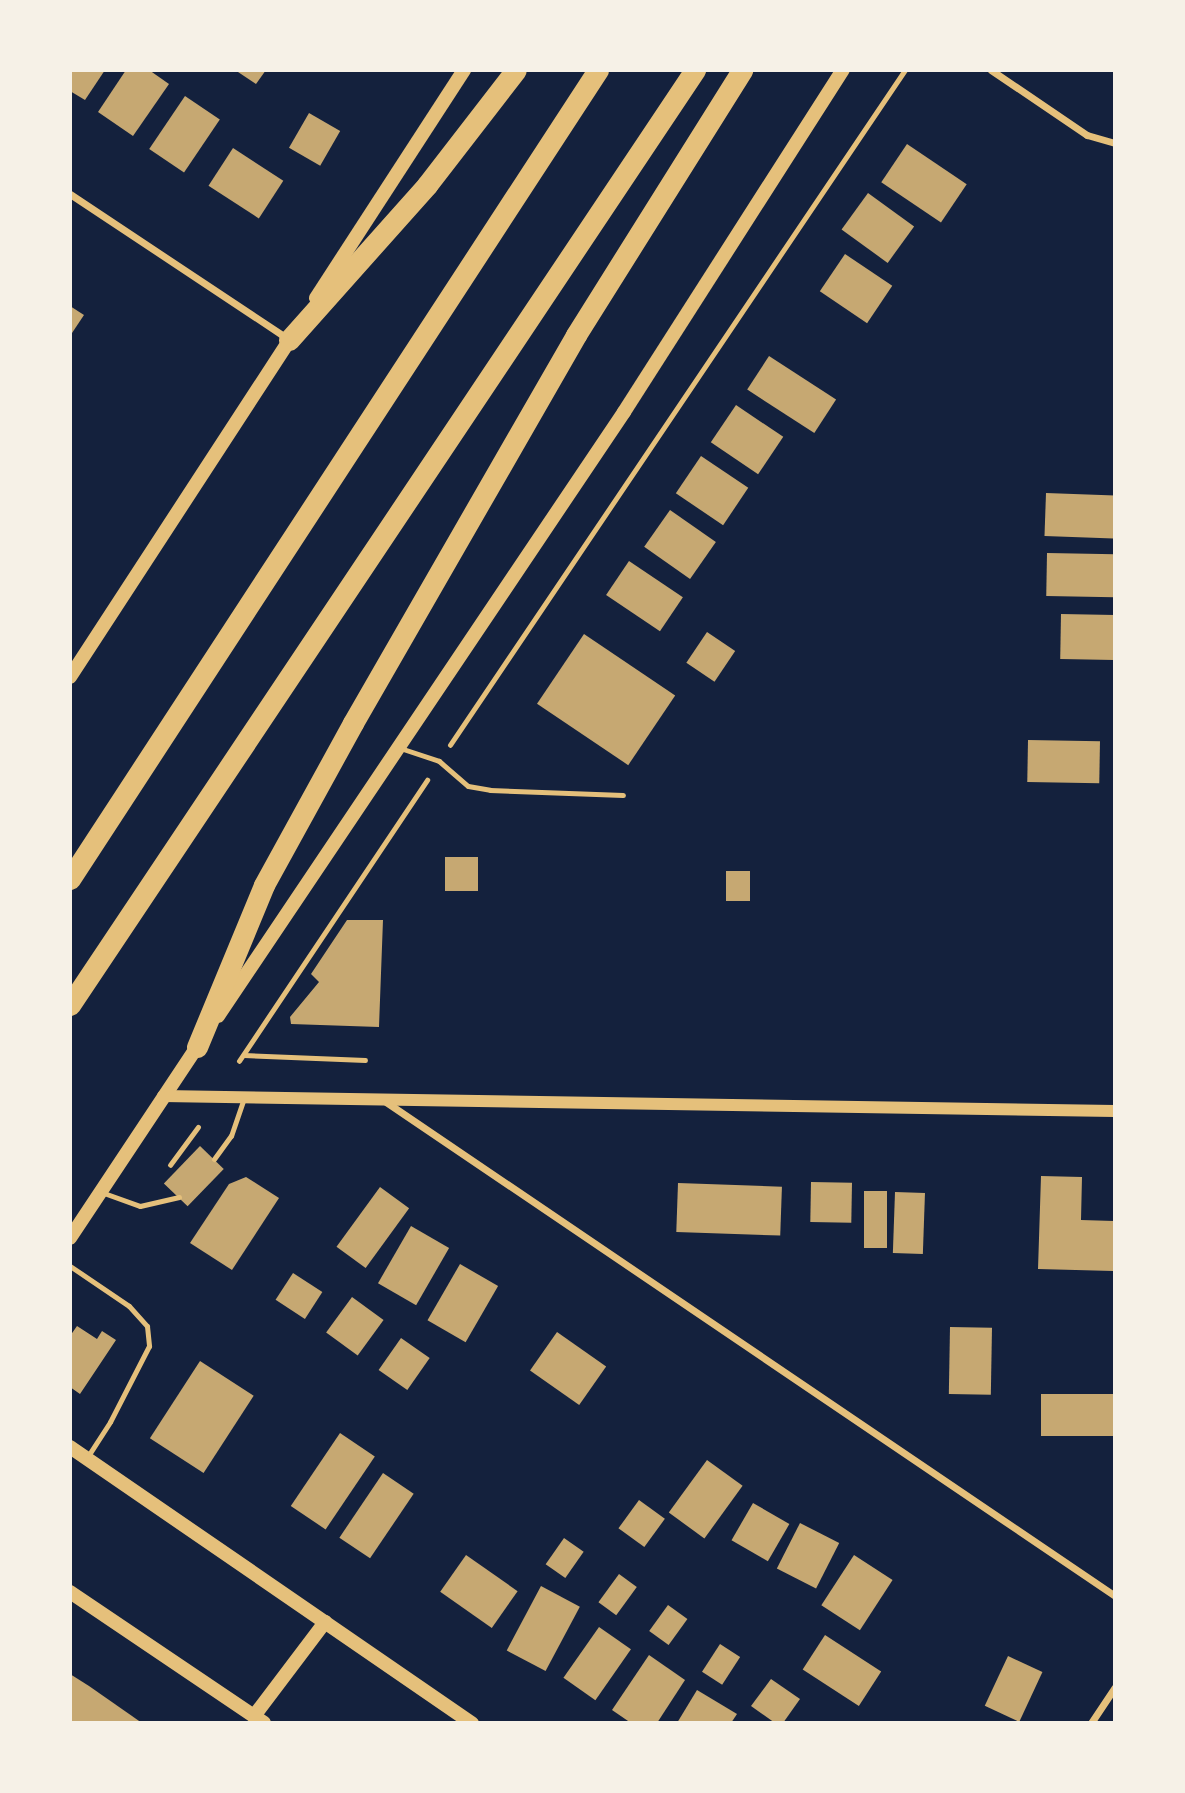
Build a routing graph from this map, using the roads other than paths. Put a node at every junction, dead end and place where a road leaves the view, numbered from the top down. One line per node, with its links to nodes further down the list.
1 (464, 70): 10 (main road)
2 (516, 70): 10 (highway)
3 (598, 70): 14 (highway)
4 (695, 70): 15 (highway)
5 (742, 70): 16 (highway)
6 (843, 70): 12 (main road)
7 (991, 70): 8 (street)
8 (1115, 143)
9 (70, 194): 10 (street)
10 (289, 340): 11 (main road)
11 (70, 677)
12 (398, 748): 13 (lane); 16 (main road)
13 (623, 795)
14 (70, 879)
15 (70, 1005)
16 (197, 1047): 17 (main road)
17 (163, 1096): 18 (street); 22 (main road)
18 (244, 1098): 19 (street); 21 (lane)
19 (383, 1100): 20 (street); 30 (street)
20 (1115, 1111)
21 (214, 1159)
22 (101, 1192): 23 (lane); 24 (main road)
23 (179, 1197)
24 (70, 1238)
25 (70, 1266): 27 (lane)
26 (70, 1447): 27 (main road)
27 (86, 1458): 28 (main road); 31 (main road)
28 (70, 1461)
29 (70, 1592): 33 (main road)
30 (1115, 1596)
31 (325, 1622): 33 (main road); 34 (main road)
32 (1115, 1687): 35 (street)
33 (256, 1721)
34 (472, 1723)
35 (1091, 1723)

